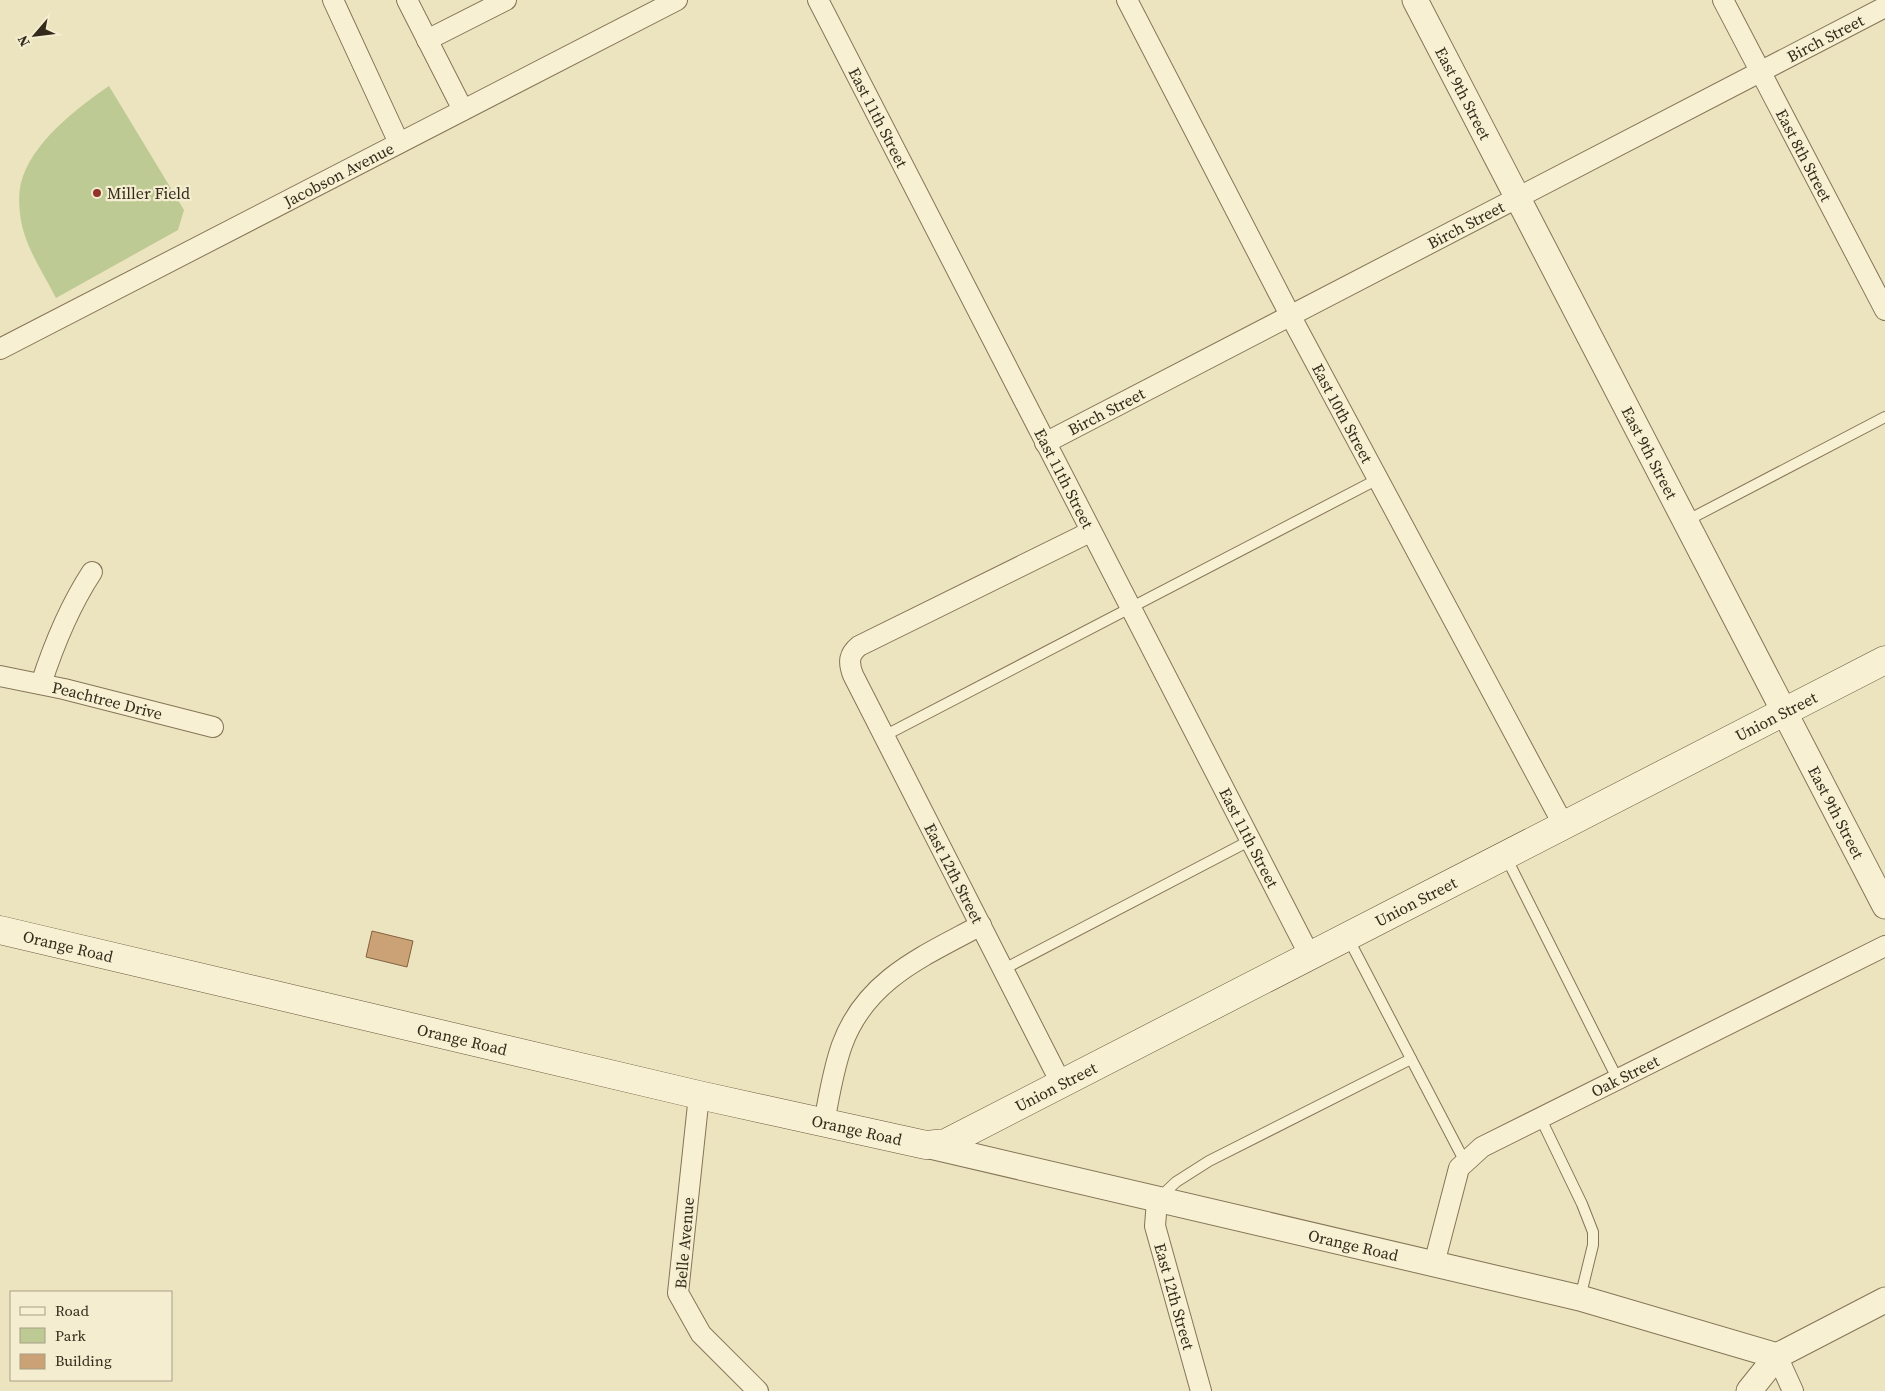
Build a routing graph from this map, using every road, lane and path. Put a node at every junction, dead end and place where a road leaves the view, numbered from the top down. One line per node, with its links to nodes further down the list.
1 (333, 0): 13 (street)
2 (407, 0): 10 (street)
3 (506, 0): 10 (street)
4 (677, 0): 12 (street, Jacobson Avenue)
5 (818, 0): 19 (street, East 11th Street)
6 (1127, 0): 16 (street, East 10th Street)
7 (1415, 0): 14 (street, East 9th Street)
8 (1723, 0): 11 (street, East 8th Street)
9 (1885, 8): 11 (street, Birch Street)
10 (427, 40): 12 (street)
11 (1760, 72): 14 (street, Birch Street); 15 (street, East 8th Street)
12 (463, 110): 13 (street, Jacobson Avenue)
13 (399, 143): 17 (street, Jacobson Avenue)
14 (1518, 197): 16 (street, Birch Street); 21 (street, East 9th Street)
15 (1885, 310)
16 (1290, 315): 19 (street, Birch Street); 20 (street, East 10th Street)
17 (0, 349)
18 (1885, 417): 21 (lane)
19 (1045, 444): 22 (street, East 11th Street)
20 (1378, 479): 24 (lane); 31 (street, East 10th Street)
21 (1686, 521): 28 (street, East 9th Street)
22 (1090, 532): 24 (street, East 11th Street); 30 (street, East 12th Street)
23 (92, 572): 27 (street)
24 (1130, 609): 30 (lane); 32 (street, East 11th Street)
25 (1885, 660): 28 (main road, Union Street)
26 (0, 676): 27 (street, Peachtree Drive)
27 (41, 684): 29 (street, Peachtree Drive)
28 (1784, 711): 31 (main road, Union Street); 34 (street, East 9th Street)
29 (213, 727)
30 (884, 736): 35 (street, East 12th Street)
31 (1563, 824): 33 (main road, Union Street)
32 (1251, 840): 39 (street, East 11th Street); 40 (lane)
33 (1505, 854): 37 (main road, Union Street); 42 (lane)
34 (1885, 906)
35 (981, 925): 40 (street, East 12th Street); 46 (street)
36 (0, 930): 44 (main road, Orange Road)
37 (1348, 936): 39 (main road, Union Street); 41 (lane)
38 (1885, 946): 42 (street, Oak Street)
39 (1310, 956): 43 (main road, Union Street)
40 (1004, 969): 43 (street, East 12th Street)
41 (1411, 1059): 48 (lane); 49 (lane)
42 (1618, 1080): 45 (street, Oak Street)
43 (1062, 1085): 47 (main road, Union Street)
44 (699, 1095): 46 (main road, Orange Road); 54 (street, Belle Avenue)
45 (1540, 1117): 48 (street, Oak Street); 51 (lane)
46 (824, 1123): 47 (main road, Orange Road)
47 (936, 1144): 49 (street, Orange Road)
48 (1465, 1162): 50 (street, Oak Street)
49 (1158, 1200): 50 (street, Orange Road); 55 (street, East 12th Street)
50 (1434, 1264): 51 (street, Orange Road)
51 (1580, 1298): 53 (street, Orange Road)
52 (1885, 1300): 53 (street)
53 (1777, 1356): 56 (street); 57 (street)
54 (758, 1391)
55 (1201, 1391)
56 (1749, 1391)
57 (1793, 1391)

